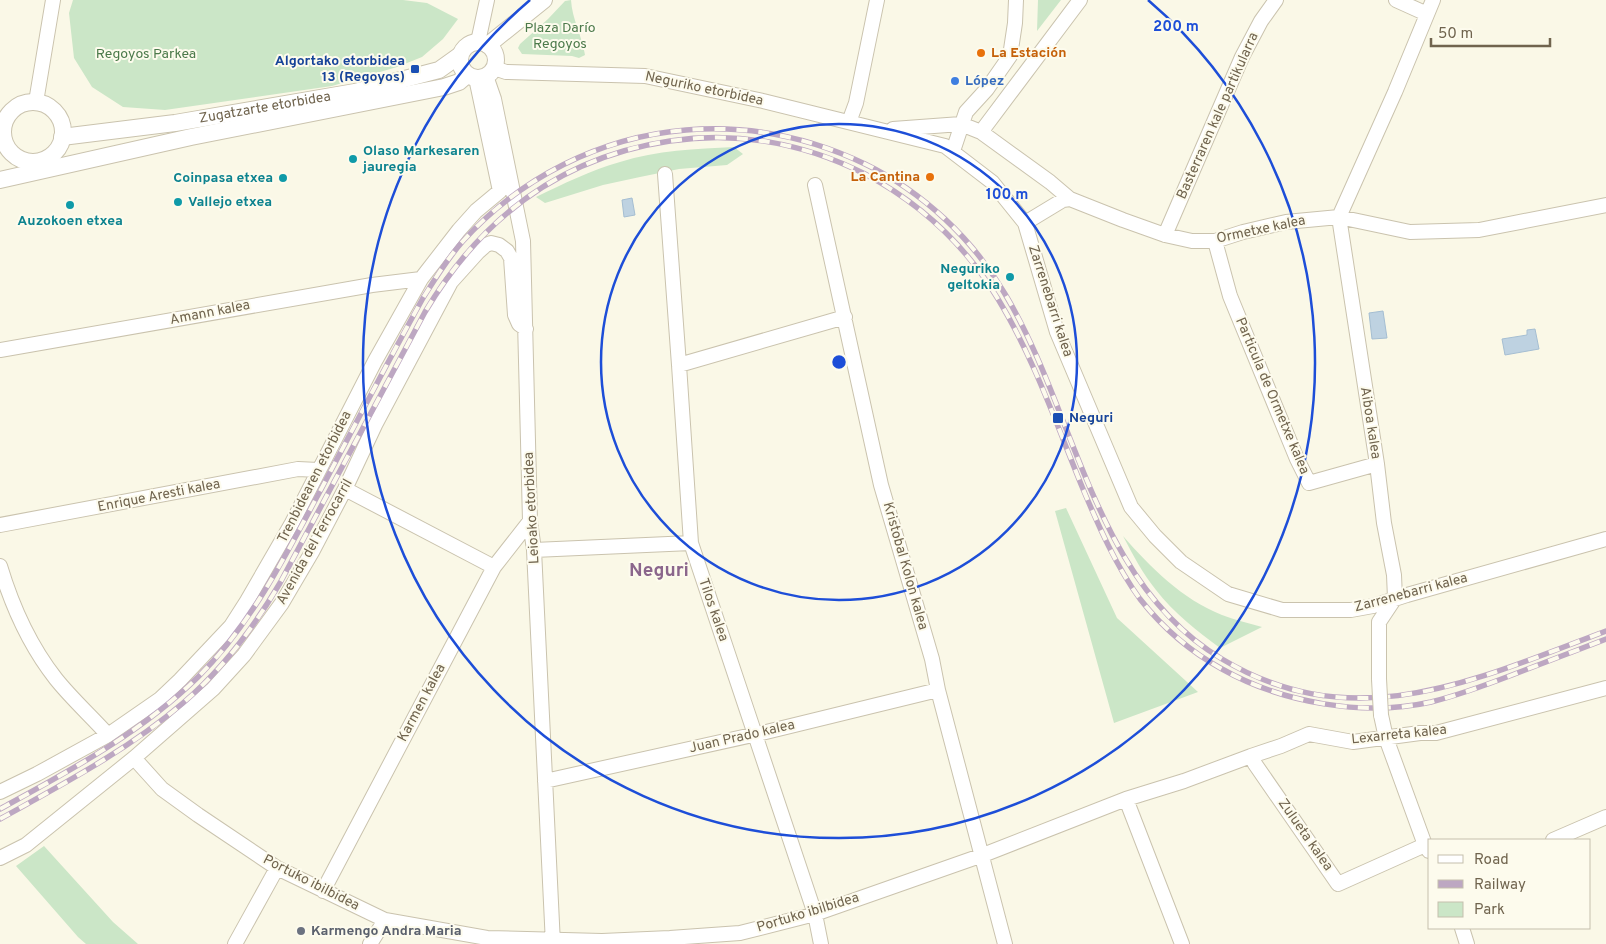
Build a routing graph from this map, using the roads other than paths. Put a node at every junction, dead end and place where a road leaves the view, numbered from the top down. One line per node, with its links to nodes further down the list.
1 (53, 0): 14 (street)
2 (487, 0): 11 (street)
3 (544, 0): 11 (street)
4 (877, 0): 15 (street)
5 (1016, 0): 16 (street)
6 (1080, 0): 18 (street)
7 (1276, 0): 33 (street, Basterraren kale partikularra)
8 (1396, 0): 10 (street)
9 (1433, 0): 10 (street)
10 (1427, 14): 31 (street)
11 (483, 43): 12 (street); 13 (street)
12 (460, 55): 13 (street); 19 (street, Zugatzarte etorbidea)
13 (481, 74): 15 (street, Neguriko etorbidea); 22 (street, Zugatzarte etorbidea); 35 (street, Trenbidearen etorbidea); 37 (street, Leioako etorbidea)
14 (36, 102): 19 (street); 20 (street)
15 (849, 122): 17 (street, Neguriko etorbidea)
16 (961, 124): 17 (street, Neguriko etorbidea); 18 (street, Neguriko etorbidea); 21 (street)
17 (882, 130): 21 (street, Neguriko etorbidea)
18 (981, 132): 26 (street, Neguriko etorbidea)
19 (62, 137): 23 (street)
20 (2, 141): 23 (street)
21 (953, 151): 32 (street, Neguriko etorbidea)
22 (88, 160): 23 (street, Zugatzarte etorbidea); 25 (street, Zugatzarte etorbidea)
23 (38, 162): 25 (street, Zugatzarte etorbidea)
24 (665, 174): 39 (street, Tilos kalea)
25 (0, 179)
26 (1050, 182): 28 (street, Neguriko etorbidea); 30 (street)
27 (815, 185): 36 (street, Kristobal Kolon kalea)
28 (1070, 199): 30 (street); 33 (street, Ormetxe kalea)
29 (1606, 205): 31 (street, Ormetxe kalea)
30 (1050, 208): 32 (street)
31 (1339, 217): 34 (street, Ormetxe kalea); 40 (street, Aiboa kalea)
32 (1025, 222): 50 (street, Zarrenebarri kalea)
33 (1165, 235): 34 (street, Ormetxe kalea)
34 (1215, 241): 40 (street, Particula de Ormetxe kalea)
35 (421, 280): 38 (street, Amann kalea); 41 (street, Trenbidearen etorbidea)
36 (845, 317): 39 (street); 52 (street, Kristobal Kolon kalea)
37 (526, 329): 42 (street, Avenida del Ferrocarril); 43 (street, Leioako etorbidea)
38 (0, 350)
39 (679, 365): 46 (street, Tilos kalea)
40 (1377, 464): 50 (street, Aiboa kalea)
41 (318, 470): 44 (street, Enrique Aresti kalea); 54 (street, Trenbidearen etorbidea)
42 (346, 489): 49 (street); 57 (street, Avenida del Ferrocarril)
43 (530, 522): 47 (street, Leioako etorbidea); 49 (street, Karmen kalea)
44 (0, 525)
45 (1606, 539): 50 (street, Zarrenebarri kalea)
46 (690, 543): 47 (street); 53 (street, Tilos kalea)
47 (534, 550): 58 (street, Leioako etorbidea)
48 (0, 566): 54 (street)
49 (494, 566): 67 (street, Karmen kalea)
50 (1395, 598): 55 (street, bridge)
51 (1606, 688): 55 (street, Lexarreta kalea)
52 (938, 690): 53 (street, Juan Prado kalea); 64 (street, Kristobal Kolon kalea)
53 (755, 734): 58 (street, Juan Prado kalea); 68 (street, Tilos kalea)
54 (108, 735): 59 (street, Trenbidearen etorbidea)
55 (1386, 738): 56 (street, Lexarreta kalea); 63 (street)
56 (1251, 757): 60 (street, Lexarreta kalea); 63 (street, Zulueta kalea)
57 (134, 758): 65 (street, Avenida del Ferrocarril); 66 (street, Portuko ibilbidea)
58 (545, 781): 71 (street, Leioako etorbidea)
59 (0, 792)
60 (1126, 799): 64 (street, Portuko ibilbidea); 76 (street)
61 (1606, 817): 62 (street)
62 (1555, 839)
63 (1428, 848)
64 (983, 855): 68 (street, Portuko ibilbidea); 75 (street, Kristobal Kolon kalea)
65 (0, 858)
66 (277, 868): 67 (street, Portuko ibilbidea); 72 (street)
67 (323, 891): 69 (street, Portuko ibilbidea)
68 (815, 914): 71 (street, Portuko ibilbidea); 74 (street, Tilos kalea)
69 (386, 920): 71 (street, Portuko ibilbidea); 73 (street)
70 (1462, 929): 77 (street)
71 (552, 942)
72 (235, 944)
73 (370, 944)
74 (822, 944)
75 (1005, 944)
76 (1182, 944)
77 (1467, 944)

